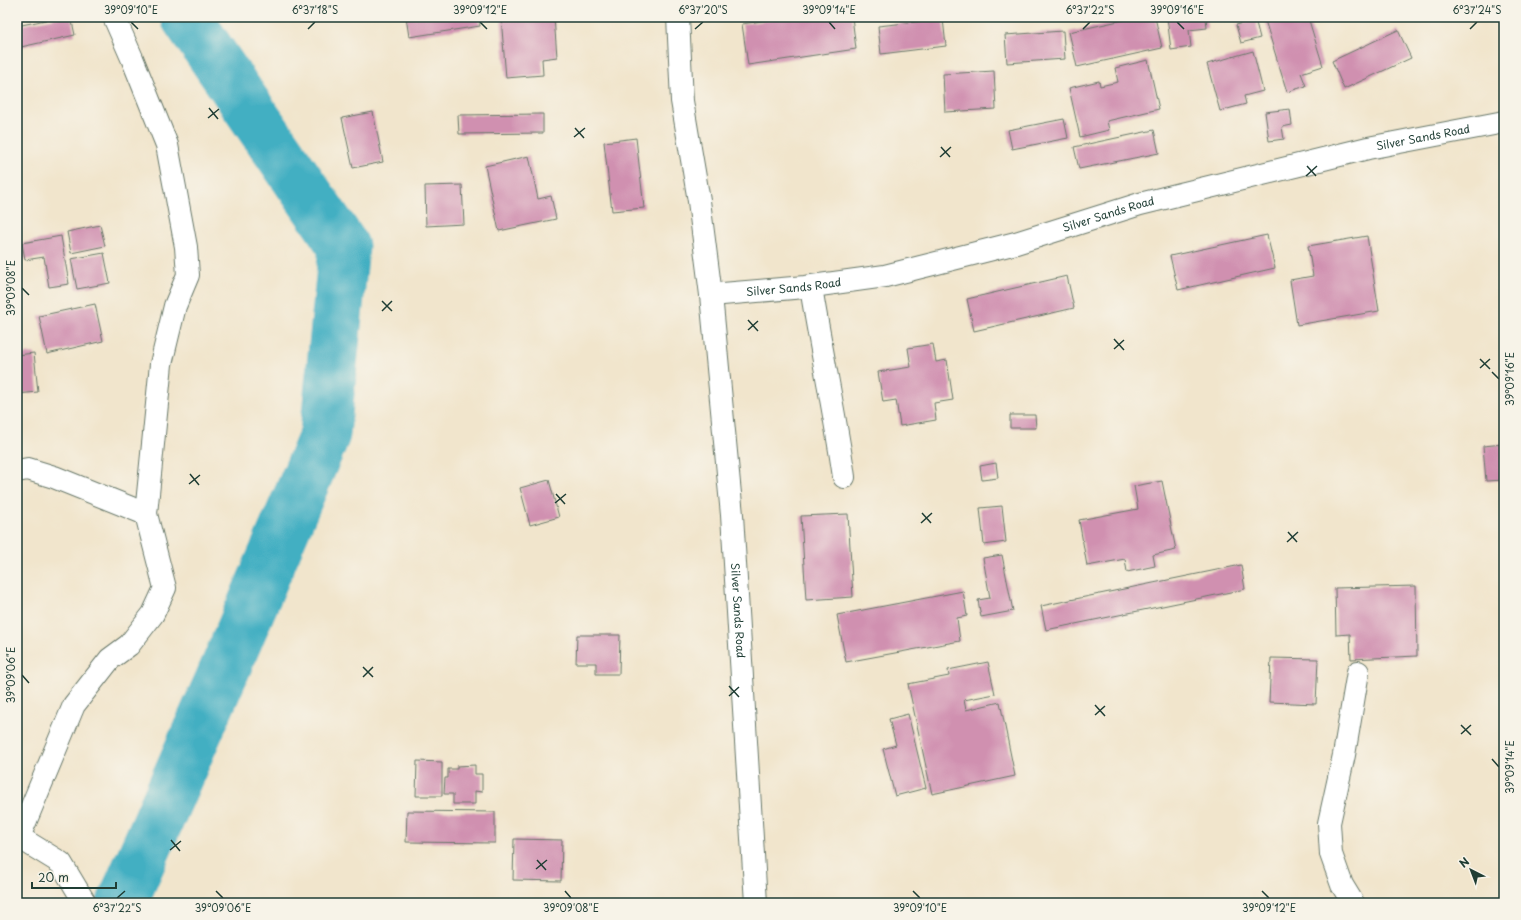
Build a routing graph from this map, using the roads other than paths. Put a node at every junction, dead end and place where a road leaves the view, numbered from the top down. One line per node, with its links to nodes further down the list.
1 (114, 17): 8 (street)
2 (678, 17): 5 (street, Silver Sands Road)
3 (1504, 122): 4 (street, Silver Sands Road)
4 (811, 287): 5 (street, Silver Sands Road); 7 (street)
5 (711, 295): 12 (street, Silver Sands Road)
6 (17, 471): 8 (street)
7 (844, 477)
8 (146, 514): 10 (street)
9 (1358, 672): 13 (street)
10 (18, 836): 11 (street)
11 (85, 903)
12 (756, 903)
13 (1353, 903)

